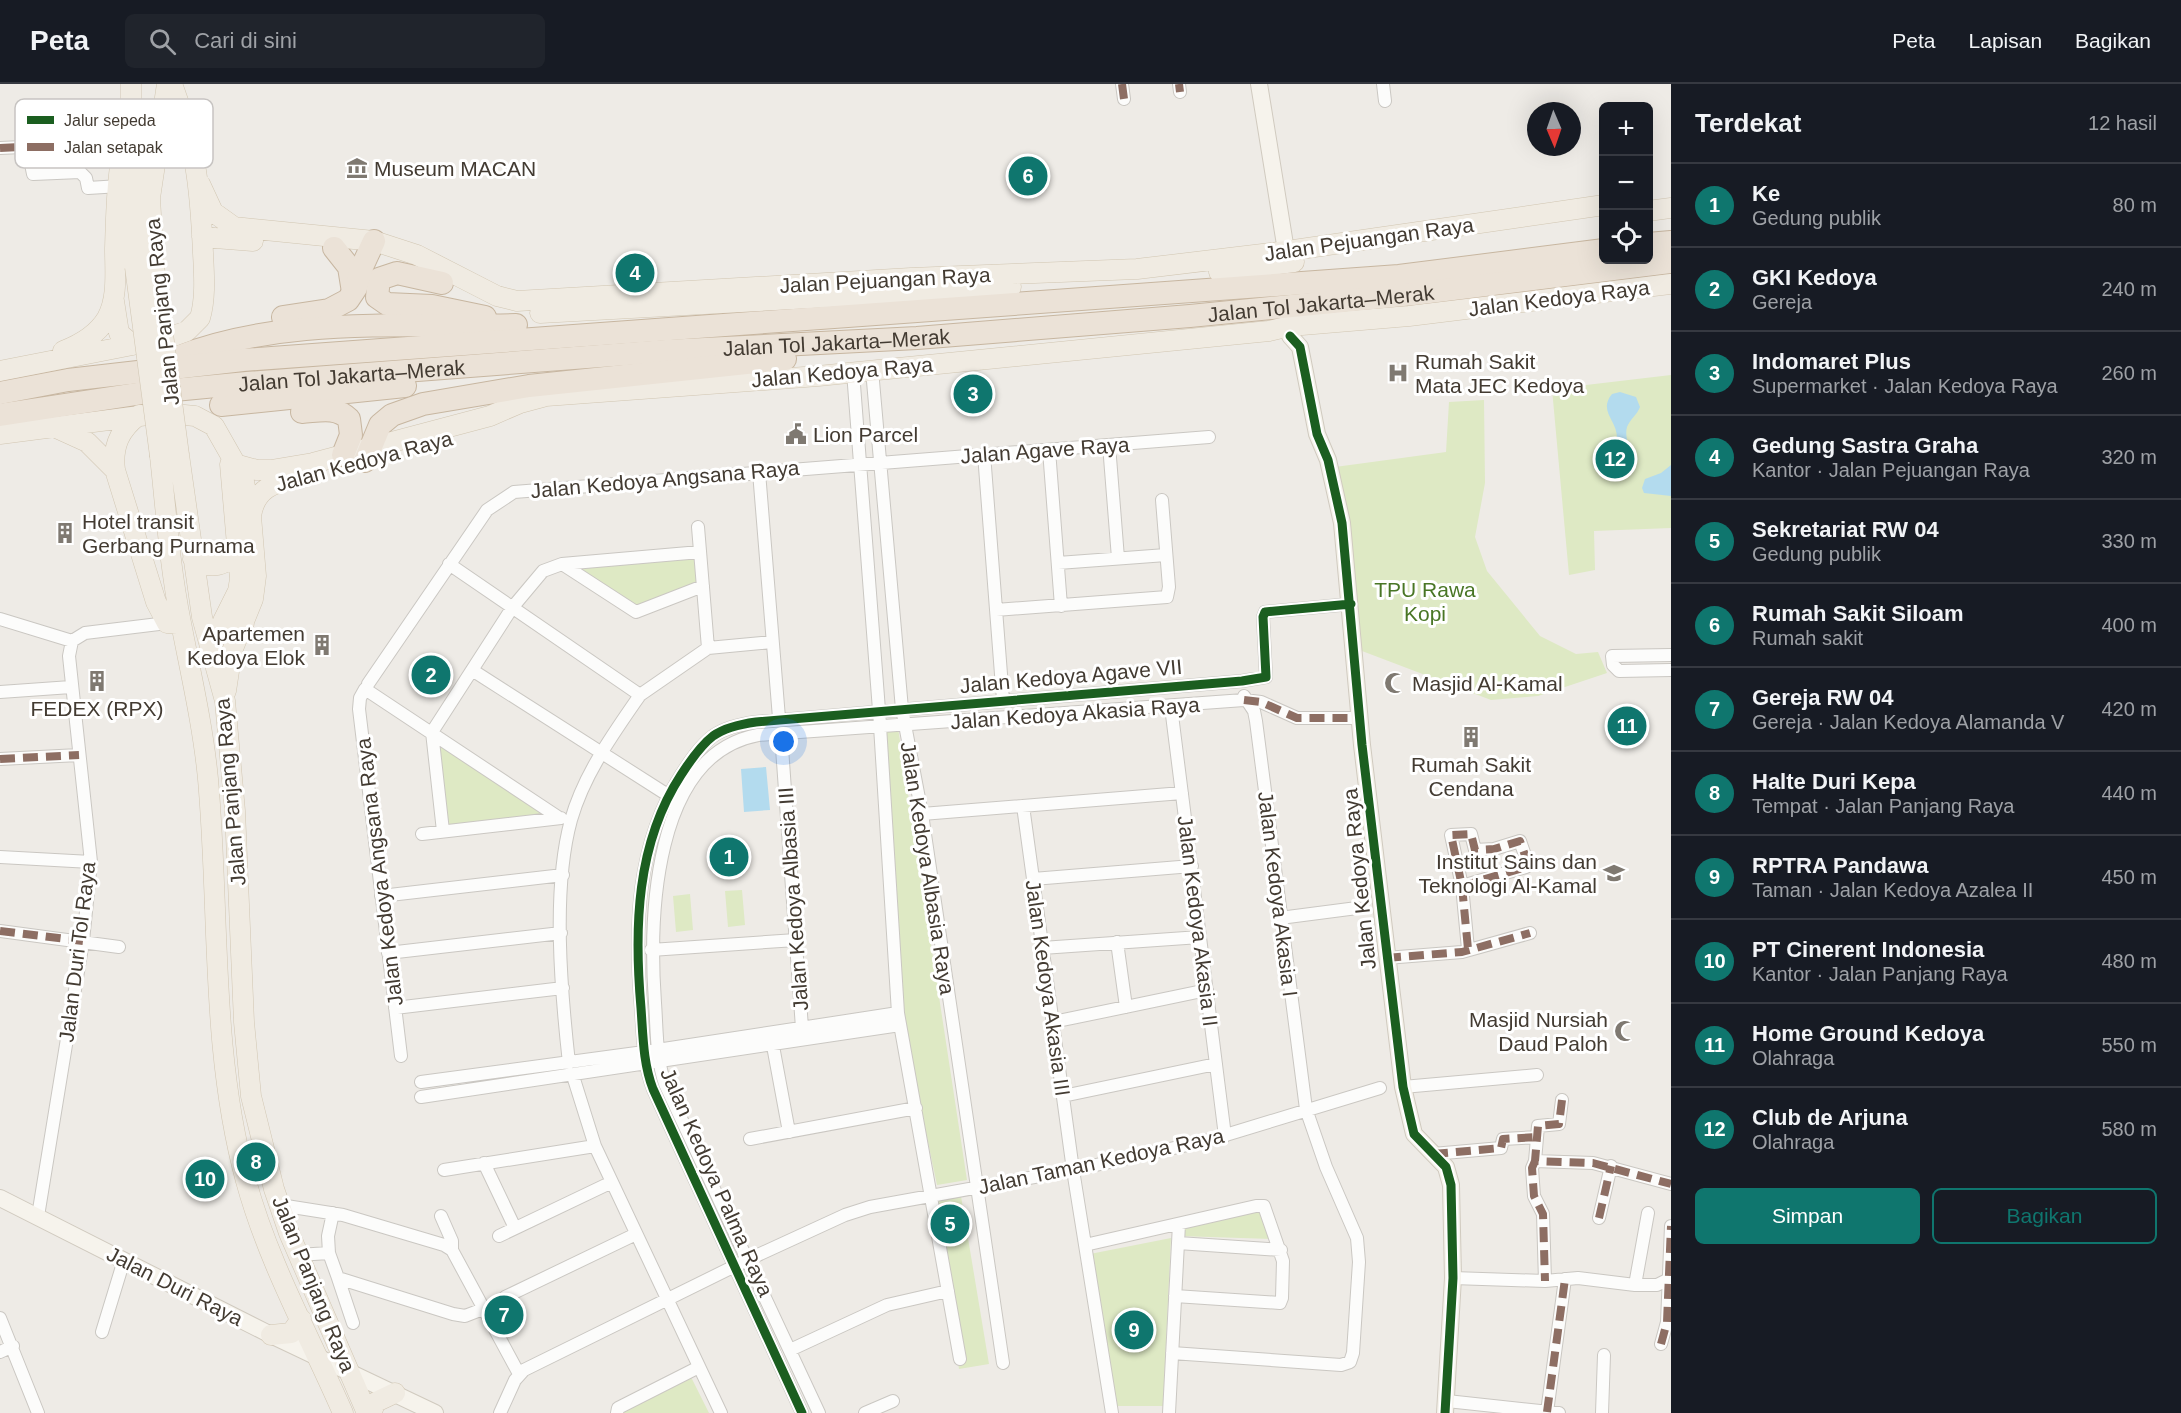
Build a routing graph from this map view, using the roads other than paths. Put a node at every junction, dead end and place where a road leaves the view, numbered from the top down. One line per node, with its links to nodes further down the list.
1 (131, 84): 7 (main road, Jalan Panjang Raya)
2 (167, 84): 8 (main road, Jalan Panjang Raya)
3 (172, 84): 9 (main road)
4 (1122, 84): 10 (street)
5 (1259, 84): 34 (street)
6 (1383, 84): 11 (street)
7 (131, 99)
8 (165, 99)
9 (178, 99)
10 (1124, 99)
11 (1385, 101)
12 (15, 147): 13 (street)
13 (0, 148)
14 (32, 168): 20 (street)
15 (121, 168): 20 (main road)
16 (136, 168): 37 (main road, Jalan Panjang Raya)
17 (154, 168): 37 (main road, Jalan Panjang Raya)
18 (197, 168): 19 (main road)
19 (200, 184): 27 (main road); 31 (main road, Jalan Pejuangan Raya)
20 (120, 186): 42 (main road)
21 (1671, 196): 22 (main road)
22 (1653, 198)
23 (1599, 206): 34 (main road, Jalan Pejuangan Raya)
24 (1671, 208): 25 (main road)
25 (1653, 210)
26 (1599, 218): 34 (main road, Jalan Pejuangan Raya)
27 (202, 237): 28 (main road, Jalan Pejuangan Raya); 36 (main road)
28 (246, 241): 32 (main road, Jalan Pejuangan Raya); 36 (main road)
29 (1671, 242): 30 (highway)
30 (1653, 244)
31 (371, 247): 32 (main road, Jalan Pejuangan Raya); 34 (main road, Jalan Pejuangan Raya); 38 (main road, Jalan Pejuangan Raya); 40 (highway)
32 (334, 248): 40 (highway)
33 (1599, 251): 44 (highway, Jalan Tol Jakarta–Merak)
34 (1288, 257): 38 (main road, Jalan Pejuangan Raya)
35 (1671, 262): 48 (highway, Jalan Tol Jakarta–Merak)
36 (203, 265): 49 (main road)
37 (144, 266): 68 (main road, Jalan Panjang Raya, bridge)
38 (442, 283): 43 (highway)
39 (1671, 284): 45 (main road, Jalan Kedoya Raya)
40 (353, 294): 50 (highway)
41 (1671, 296): 47 (main road, Jalan Kedoya Raya)
42 (114, 299): 49 (main road); 52 (main road)
43 (522, 325): 44 (highway); 50 (highway)
44 (702, 325): 56 (highway, Jalan Tol Jakarta–Merak)
45 (1269, 331): 46 (main road, Jalan Kedoya Raya); 53 (main road, Jalan Kedoya Raya)
46 (1290, 336): 47 (main road, Jalan Kedoya Raya); 70 (street, Jalan Kedoya Raya)
47 (1310, 336): 70 (street, Jalan Kedoya Raya)
48 (917, 338): 51 (highway, Jalan Tol Jakarta–Merak); 66 (highway)
49 (133, 345): 52 (main road)
50 (193, 351): 56 (highway)
51 (666, 351): 58 (highway, Jalan Tol Jakarta–Merak); 59 (highway)
52 (27, 365): 54 (main road)
53 (872, 370): 55 (main road, Jalan Kedoya Raya); 71 (street, Jalan Kedoya Albasia Raya)
54 (0, 371)
55 (852, 372): 66 (main road, Jalan Kedoya Raya); 72 (street, Jalan Kedoya Albasia Raya)
56 (122, 373): 57 (highway, Jalan Tol Jakarta–Merak)
57 (0, 393)
58 (141, 404): 59 (highway); 60 (highway, Jalan Tol Jakarta–Merak); 61 (main road); 69 (main road); 73 (main road)
59 (221, 405): 66 (highway)
60 (0, 415)
61 (51, 427): 62 (main road); 73 (main road)
62 (0, 434)
63 (1209, 437): 64 (street, Jalan Agave Raya)
64 (1109, 445): 65 (street, Jalan Agave Raya); 81 (street)
65 (1049, 450): 67 (street, Jalan Agave Raya); 83 (street)
66 (356, 452): 69 (main road, Jalan Kedoya Raya); 76 (main road, Jalan Kedoya Raya)
67 (984, 454): 71 (street, Jalan Agave Raya); 90 (street)
68 (169, 456): 82 (main road, Jalan Panjang Raya); 92 (main road, Jalan Panjang Raya)
69 (233, 459): 76 (main road); 78 (main road)
70 (1328, 460): 87 (street, Jalan Kedoya Raya)
71 (880, 462): 72 (street, Jalan Kedoya Angsana Raya); 109 (street, Jalan Kedoya Albasia Raya)
72 (860, 464): 74 (street, Jalan Kedoya Angsana Raya); 110 (street, Jalan Kedoya Albasia Raya)
73 (115, 470): 92 (main road)
74 (759, 472): 84 (street, Jalan Kedoya Angsana Raya); 95 (street)
75 (1162, 500): 80 (street)
76 (251, 516): 93 (main road)
77 (698, 527): 79 (street)
78 (238, 549): 82 (main road); 93 (main road)
79 (700, 552): 85 (street); 86 (street)
80 (1166, 555): 81 (street); 88 (street)
81 (1118, 558): 83 (street)
82 (193, 559): 107 (main road, Jalan Panjang Raya)
83 (1058, 563): 88 (street)
84 (449, 564): 89 (street); 102 (street, Jalan Kedoya Angsana Raya)
85 (562, 564): 86 (street); 89 (street)
86 (703, 586): 96 (street)
87 (1351, 604): 100 (street, Jalan Kedoya Agave VII); 112 (street, Jalan Kedoya Raya)
88 (1061, 606): 90 (street)
89 (512, 608): 98 (street); 104 (street)
90 (996, 610): 105 (street)
91 (0, 619): 94 (street)
92 (174, 623): 94 (street); 141 (main road, Jalan Panjang Raya)
93 (244, 623): 107 (main road)
94 (72, 641): 101 (street, Jalan Duri Tol Raya)
95 (772, 642): 96 (street); 111 (street)
96 (708, 648): 104 (street)
97 (1671, 655): 99 (street)
98 (472, 670): 115 (street); 117 (street)
99 (1671, 670)
100 (1242, 681): 105 (street, Jalan Kedoya Agave VII); 106 (street, Jalan Kedoya Akasia I)
101 (71, 687): 103 (street); 118 (street, Jalan Duri Tol Raya)
102 (367, 687): 115 (street); 135 (street, Jalan Kedoya Angsana Raya)
103 (0, 692)
104 (640, 695): 117 (street)
105 (1003, 700): 109 (street, Jalan Kedoya Agave VII)
106 (1244, 700): 108 (street, Jalan Kedoya Akasia Raya); 112 (street, Jalan Kedoya Akasia Raya); 137 (street, Jalan Kedoya Akasia I)
107 (225, 701): 142 (main road, Jalan Panjang Raya)
108 (1172, 706): 113 (street, Jalan Kedoya Akasia Raya); 120 (street, Jalan Kedoya Akasia II)
109 (902, 709): 110 (street, Jalan Kedoya Palma Raya); 113 (street, Jalan Kedoya Albasia Raya)
110 (879, 710): 111 (street, Jalan Kedoya Palma Raya); 114 (street, Jalan Kedoya Albasia Raya)
111 (778, 718): 121 (street, Jalan Kedoya Palma Raya)
112 (1360, 718): 152 (street, Jalan Kedoya Raya)
113 (905, 726): 114 (street, Jalan Kedoya Palma Raya); 124 (street, Jalan Kedoya Albasia Raya)
114 (880, 728): 116 (street, Jalan Kedoya Palma Raya); 159 (street, Jalan Kedoya Albasia Raya)
115 (432, 732): 125 (street); 127 (street)
116 (781, 734): 122 (street, Jalan Kedoya Palma Raya); 144 (street, Jalan Kedoya Albasia III)
117 (602, 752): 121 (street); 126 (street)
118 (79, 755): 119 (street); 130 (street, Jalan Duri Tol Raya)
119 (0, 759)
120 (1182, 792): 123 (street); 131 (street, Jalan Kedoya Akasia II)
121 (668, 795): 122 (street); 164 (street, Jalan Kedoya Palma Raya)
122 (680, 804): 150 (street, Jalan Kedoya Palma Raya)
123 (1023, 806): 124 (street); 133 (street, Jalan Kedoya Akasia III)
124 (922, 814): 195 (street, Jalan Kedoya Albasia Raya)
125 (558, 817): 126 (street); 127 (street)
126 (571, 820): 132 (street)
127 (443, 831): 128 (street)
128 (422, 834)
129 (0, 857): 130 (street)
130 (91, 862): 145 (street, Jalan Duri Tol Raya)
131 (1192, 866): 133 (street); 143 (street, Jalan Kedoya Akasia II)
132 (563, 875): 135 (street); 139 (street)
133 (1033, 879): 148 (street, Jalan Kedoya Akasia III)
134 (1462, 886): 134 (street); 149 (street)
135 (381, 896): 151 (street, Jalan Kedoya Angsana Raya)
136 (1357, 908): 137 (street)
137 (1280, 918): 181 (street, Jalan Kedoya Akasia I)
138 (0, 931): 145 (street)
139 (561, 933): 151 (street); 155 (street)
140 (1530, 933): 149 (street)
141 (216, 935): 142 (main road); 153 (main road, Jalan Panjang Raya)
142 (242, 936): 154 (main road, Jalan Panjang Raya)
143 (1200, 937): 146 (street); 156 (street, Jalan Kedoya Akasia II)
144 (796, 940): 150 (street); 161 (street, Jalan Kedoya Albasia III)
145 (83, 941): 147 (street); 201 (street, Jalan Duri Tol Raya)
146 (1117, 942): 148 (street); 157 (street)
147 (119, 947)
148 (1042, 948): 160 (street, Jalan Kedoya Akasia III)
149 (1468, 949): 152 (street)
150 (651, 950): 163 (street, Jalan Kedoya Palma Raya)
151 (388, 953): 158 (street, Jalan Kedoya Angsana Raya)
152 (1386, 958): 175 (street, Jalan Kedoya Raya)
153 (218, 986): 154 (main road); 230 (main road, Jalan Panjang Raya)
154 (243, 986): 198 (main road, Jalan Panjang Raya)
155 (563, 988): 158 (street); 166 (street)
156 (1207, 990): 157 (street); 168 (street, Jalan Kedoya Akasia II)
157 (1126, 1007): 160 (street)
158 (395, 1008): 165 (street, Jalan Kedoya Angsana Raya)
159 (899, 1019): 161 (street); 162 (street); 180 (street, Jalan Kedoya Albasia Raya)
160 (1053, 1022): 177 (street, Jalan Kedoya Akasia III)
161 (802, 1028): 163 (street)
162 (773, 1046): 167 (street); 182 (street)
163 (658, 1050): 164 (street); 167 (street, Jalan Kedoya Palma Raya)
164 (644, 1052): 166 (street); 169 (street, Jalan Kedoya Palma Raya)
165 (401, 1056)
166 (569, 1063): 170 (street)
167 (659, 1063): 169 (street); 216 (street, Jalan Kedoya Palma Raya)
168 (1216, 1064): 177 (street); 183 (street, Jalan Kedoya Akasia II)
169 (646, 1065): 172 (street); 217 (street, Jalan Kedoya Palma Raya)
170 (497, 1072): 173 (street); 174 (street)
171 (1538, 1075): 175 (street)
172 (573, 1076): 174 (street); 186 (street)
173 (421, 1082)
174 (499, 1086): 178 (street)
175 (1403, 1087): 187 (street, Jalan Kedoya Raya)
176 (1380, 1088): 181 (street, Jalan Taman Kedoya Raya)
177 (1063, 1096): 192 (street, Jalan Kedoya Akasia III)
178 (422, 1097)
179 (1562, 1100): 184 (street)
180 (916, 1108): 182 (street); 196 (street, Jalan Kedoya Albasia Raya)
181 (1306, 1109): 183 (street, Jalan Taman Kedoya Raya); 239 (street, Jalan Kedoya Akasia I)
182 (789, 1132): 185 (street)
183 (1225, 1136): 192 (street, Jalan Taman Kedoya Raya)
184 (1537, 1137): 187 (street); 188 (street)
185 (750, 1139)
186 (595, 1146): 189 (street); 193 (street)
187 (1433, 1154): 219 (street, Jalan Kedoya Raya)
188 (1535, 1161): 190 (street); 222 (street)
189 (484, 1163): 191 (street); 206 (street)
190 (1611, 1166): 194 (street); 203 (street)
191 (444, 1170)
192 (1073, 1170): 195 (street, Jalan Taman Kedoya Raya); 210 (street, Jalan Kedoya Akasia III)
193 (612, 1182): 206 (street); 207 (street)
194 (1671, 1184)
195 (976, 1187): 196 (street, Jalan Taman Kedoya Raya); 243 (street, Jalan Kedoya Albasia Raya)
196 (931, 1195): 216 (street, Jalan Taman Kedoya Raya); 224 (street, Jalan Kedoya Albasia Raya)
197 (0, 1198): 201 (street, Jalan Duri Raya)
198 (280, 1205): 199 (street); 214 (main road, Jalan Panjang Raya)
199 (333, 1213): 211 (street); 213 (street)
200 (1648, 1214): 223 (street)
201 (38, 1216): 215 (street, Jalan Duri Raya)
202 (441, 1216): 211 (street)
203 (1599, 1218)
204 (1179, 1224): 209 (street); 210 (street); 212 (street)
205 (1671, 1226): 221 (street)
206 (515, 1228): 208 (street)
207 (636, 1234): 226 (street); 227 (street)
208 (500, 1236)
209 (1178, 1243): 212 (street); 225 (street)
210 (1085, 1245): 252 (street, Jalan Kedoya Akasia III)
211 (452, 1250): 228 (street)
212 (1281, 1250): 225 (street)
213 (329, 1253): 214 (street); 218 (street)
214 (298, 1255): 232 (main road, Jalan Panjang Raya)
215 (124, 1260): 233 (street); 234 (street, Jalan Duri Raya)
216 (747, 1260): 217 (street, Jalan Taman Kedoya Raya); 237 (street, Jalan Kedoya Palma Raya)
217 (735, 1266): 227 (street, Jalan Taman Kedoya Raya); 260 (street, Jalan Kedoya Palma Raya)
218 (338, 1278): 228 (street); 231 (street)
219 (1453, 1278): 222 (street); 250 (street, Jalan Kedoya Raya)
220 (1565, 1279): 222 (street); 223 (street); 253 (street)
221 (1670, 1279): 223 (street); 235 (street)
222 (1545, 1281)
223 (1635, 1285)
224 (948, 1291): 237 (street); 242 (street, Jalan Kedoya Albasia Raya)
225 (1175, 1296): 239 (street)
226 (505, 1297)
227 (667, 1300): 244 (street); 245 (street, Jalan Taman Kedoya Raya)
228 (483, 1309): 245 (street)
229 (0, 1318): 236 (street)
230 (301, 1319): 234 (main road); 241 (main road, Jalan Panjang Raya)
231 (353, 1323)
232 (331, 1330): 246 (main road, Jalan Panjang Raya); 247 (main road)
233 (102, 1332)
234 (272, 1335): 241 (street, Jalan Duri Raya)
235 (1661, 1344)
236 (13, 1346): 238 (street); 254 (street)
237 (790, 1350): 261 (street, Jalan Kedoya Palma Raya)
238 (0, 1352)
239 (1172, 1353): 264 (street)
240 (1604, 1355): 265 (street)
241 (318, 1357): 246 (street, Jalan Duri Raya); 255 (main road, Jalan Panjang Raya)
242 (960, 1359)
243 (1004, 1363)
244 (699, 1367): 251 (street); 259 (street)
245 (524, 1371): 258 (street)
246 (350, 1372): 247 (street, Jalan Duri Raya); 256 (main road, Jalan Panjang Raya)
247 (371, 1382): 248 (street, Jalan Duri Raya)
248 (394, 1393): 256 (main road); 257 (street, Jalan Duri Raya)
249 (894, 1401): 262 (street)
250 (1446, 1407): 253 (street)
251 (617, 1412)
252 (1112, 1412): 263 (street)
253 (1553, 1412)
254 (38, 1413)
255 (343, 1413)
256 (369, 1413)
257 (435, 1413)
258 (500, 1413)
259 (721, 1413)
260 (802, 1413)
261 (819, 1413)
262 (865, 1413)
263 (1125, 1413)
264 (1169, 1413)
265 (1602, 1413)

